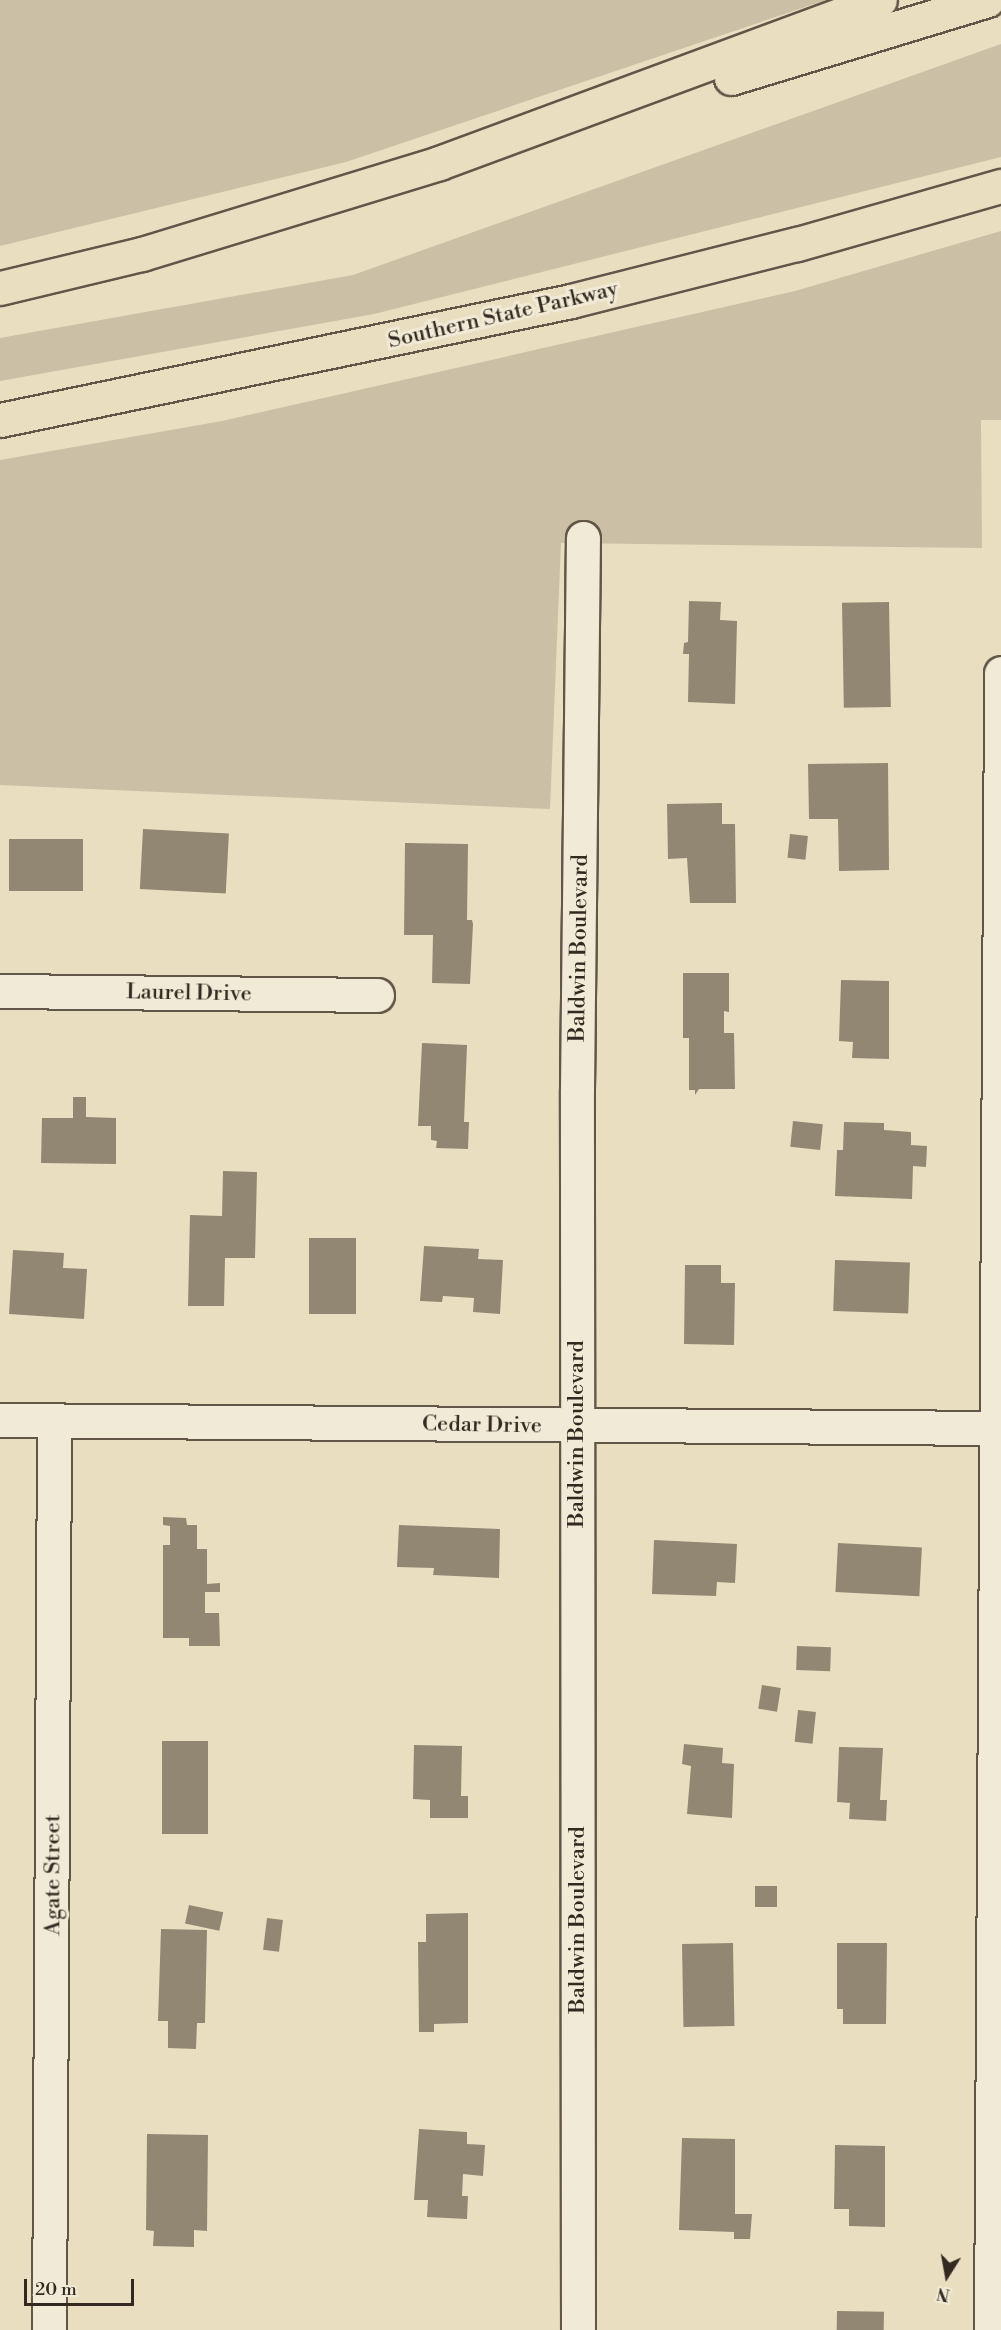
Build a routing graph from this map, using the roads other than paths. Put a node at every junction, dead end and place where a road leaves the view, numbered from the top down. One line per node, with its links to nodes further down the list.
1 (880, 0): 3 (highway)
2 (987, 0): 3 (highway)
3 (439, 163): 5 (highway)
4 (1001, 186): 6 (highway, Southern State Parkway)
5 (0, 288)
6 (0, 420)
7 (583, 538): 13 (street, Baldwin Boulevard)
8 (1001, 673): 14 (street)
9 (0, 991): 10 (street, Laurel Drive)
10 (377, 995)
11 (0, 1420): 12 (street, Cedar Drive)
12 (54, 1421): 13 (street, Cedar Drive); 15 (street, Agate Street)
13 (577, 1426): 14 (street, Cedar Drive); 16 (street, Baldwin Boulevard)
14 (1000, 1428): 17 (street)
15 (50, 2330)
16 (578, 2330)
17 (991, 2330)

